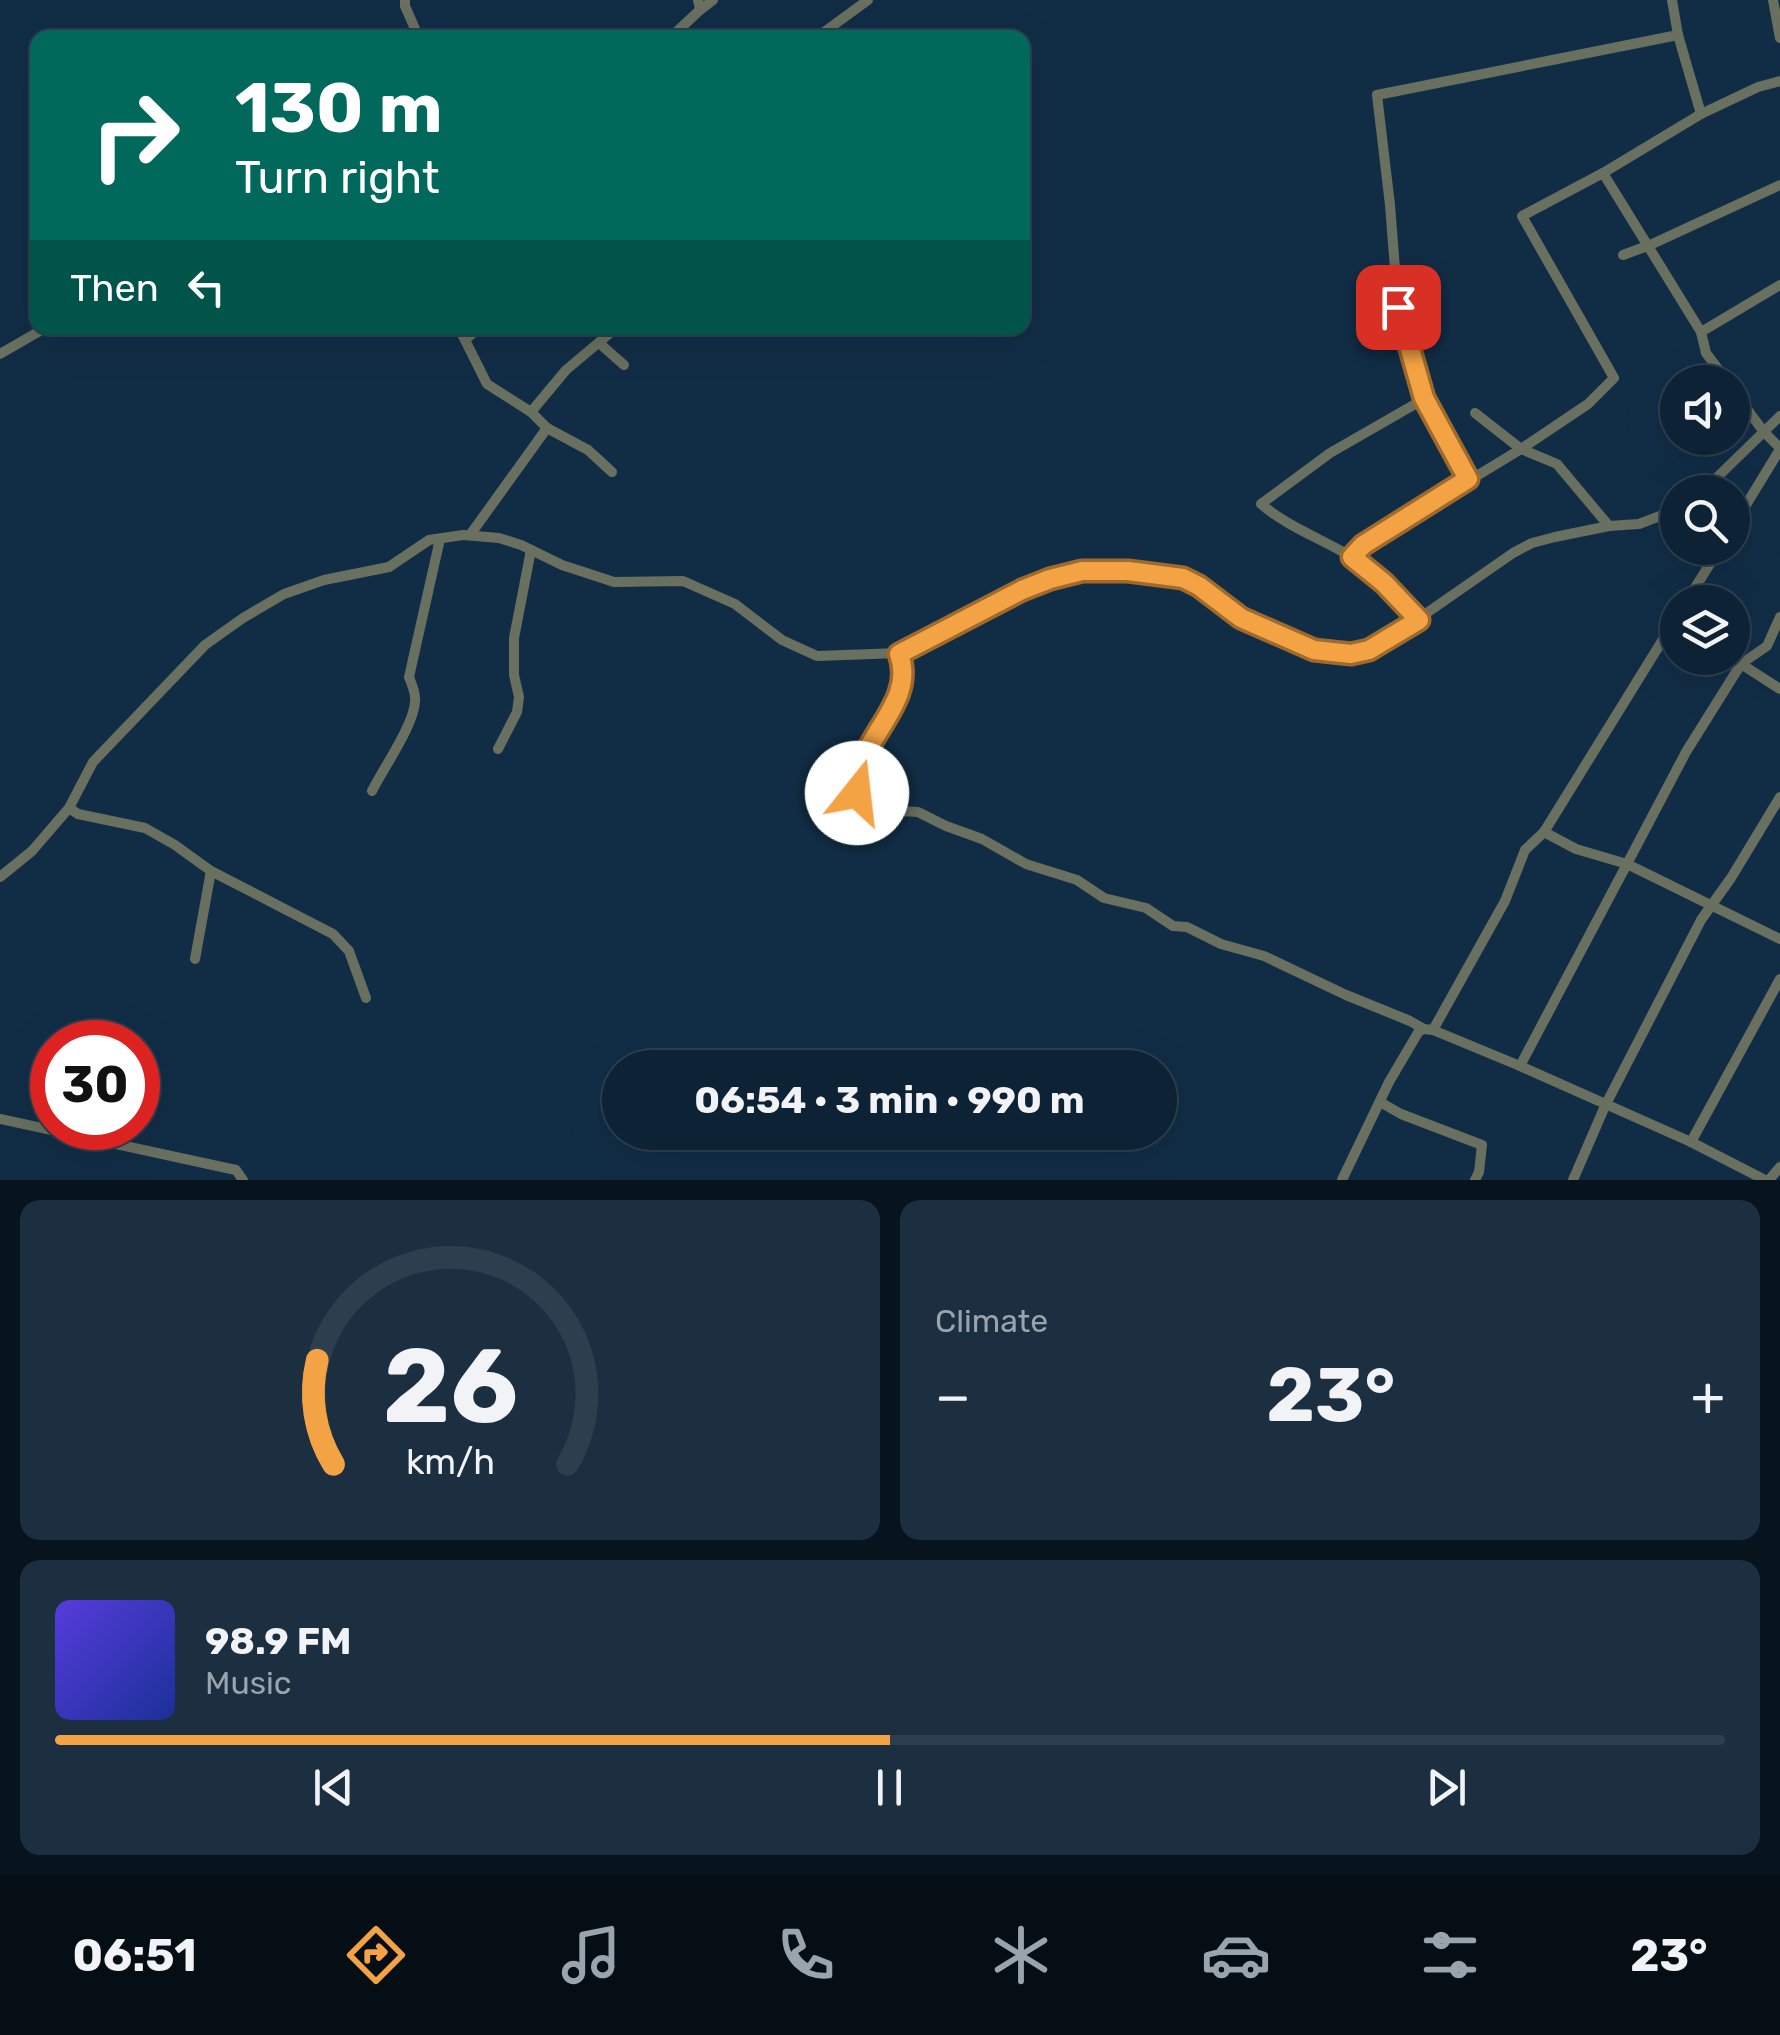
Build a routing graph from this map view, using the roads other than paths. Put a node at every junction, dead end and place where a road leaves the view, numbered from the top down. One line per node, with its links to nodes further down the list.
1 (406, 0): 7 (street)
2 (713, 0): 6 (street)
3 (868, 0): 9 (street)
4 (1672, 0): 10 (street)
5 (1773, 0): 11 (street)
6 (699, 5): 8 (street)
7 (416, 30)
8 (677, 30)
9 (827, 30)
10 (1678, 35): 13 (street); 29 (street)
11 (1780, 38)
12 (1780, 81): 13 (street)
13 (1700, 114): 14 (street)
14 (1603, 172): 16 (street); 37 (street)
15 (1780, 185): 16 (street)
16 (1650, 246): 17 (street); 19 (street)
17 (1623, 255)
18 (1780, 285): 19 (street)
19 (1701, 332): 28 (street)
20 (33, 335): 26 (street)
21 (462, 335): 24 (street)
22 (471, 335): 24 (street)
23 (608, 335): 25 (street)
24 (465, 340): 30 (street)
25 (599, 343): 27 (street); 30 (street)
26 (0, 354)
27 (624, 365)
28 (1715, 365)
29 (1424, 398): 40 (street); 47 (street)
30 (531, 412): 34 (street)
31 (1475, 413): 37 (street)
32 (1750, 413): 35 (street)
33 (1780, 416): 35 (street)
34 (547, 428): 38 (street); 44 (street)
35 (1764, 432): 36 (street); 39 (street)
36 (1780, 448): 41 (street)
37 (1521, 449): 40 (street); 43 (street)
38 (612, 472)
39 (1720, 475)
40 (1468, 479): 47 (street)
41 (1750, 498)
42 (1660, 516): 43 (street)
43 (1609, 526): 49 (street)
44 (470, 536): 45 (street); 46 (street)
45 (440, 539): 57 (street); 59 (street)
46 (530, 550): 51 (street); 56 (street)
47 (1352, 557): 49 (street)
48 (1780, 617): 52 (street)
49 (1419, 620): 51 (street)
50 (1660, 646): 60 (street)
51 (899, 654): 69 (street)
52 (1750, 654)
53 (1750, 670): 55 (street)
54 (1728, 675): 61 (street)
55 (1780, 688)
56 (498, 749)
57 (372, 790)
58 (1780, 797): 64 (street)
59 (69, 808): 62 (street); 63 (street)
60 (1544, 832): 61 (street); 69 (street)
61 (1627, 864): 64 (street); 70 (street)
62 (211, 871): 66 (street); 68 (street)
63 (0, 877)
64 (1712, 905): 65 (street); 72 (street)
65 (1780, 939)
66 (195, 959)
67 (1780, 979): 74 (street)
68 (366, 998)
69 (1428, 1030): 70 (street); 71 (street)
70 (1520, 1066): 72 (street)
71 (1380, 1102): 77 (street); 78 (street)
72 (1606, 1106): 74 (street); 79 (street)
73 (0, 1120): 76 (street)
74 (1691, 1142): 80 (street)
75 (1780, 1167): 80 (street)
76 (243, 1180)
77 (1342, 1180)
78 (1475, 1180)
79 (1573, 1180)
80 (1767, 1180)

